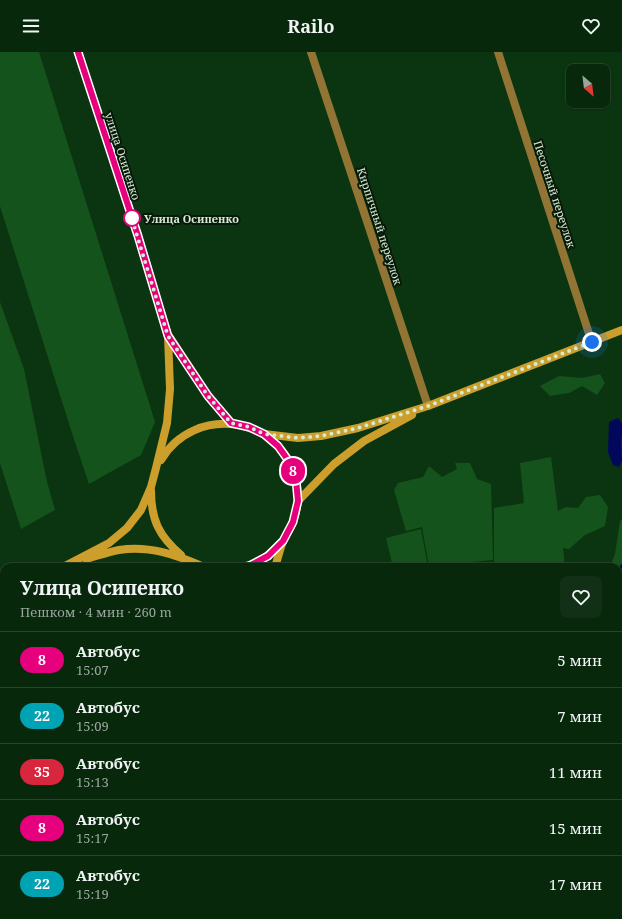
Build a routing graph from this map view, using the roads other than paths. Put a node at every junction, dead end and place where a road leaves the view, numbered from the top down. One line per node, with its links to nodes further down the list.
1 (78, 52): 5 (main road, улица Осипенко)
2 (311, 52): 7 (street, Кирпичный переулок)
3 (498, 52): 6 (street, Песочный переулок)
4 (622, 330): 6 (main road)
5 (168, 336): 8 (main road); 10 (main road)
6 (592, 342): 7 (main road)
7 (428, 406): 9 (main road); 12 (main road)
8 (231, 423): 9 (main road); 10 (main road)
9 (264, 434): 12 (main road)
10 (156, 468): 11 (main road)
11 (152, 487): 14 (main road); 15 (main road)
12 (298, 501): 13 (main road)
13 (283, 541): 18 (main road); 19 (main road)
14 (184, 558): 16 (main road); 17 (main road)
15 (77, 563)
16 (80, 563)
17 (195, 563)
18 (255, 563)
19 (276, 563)

